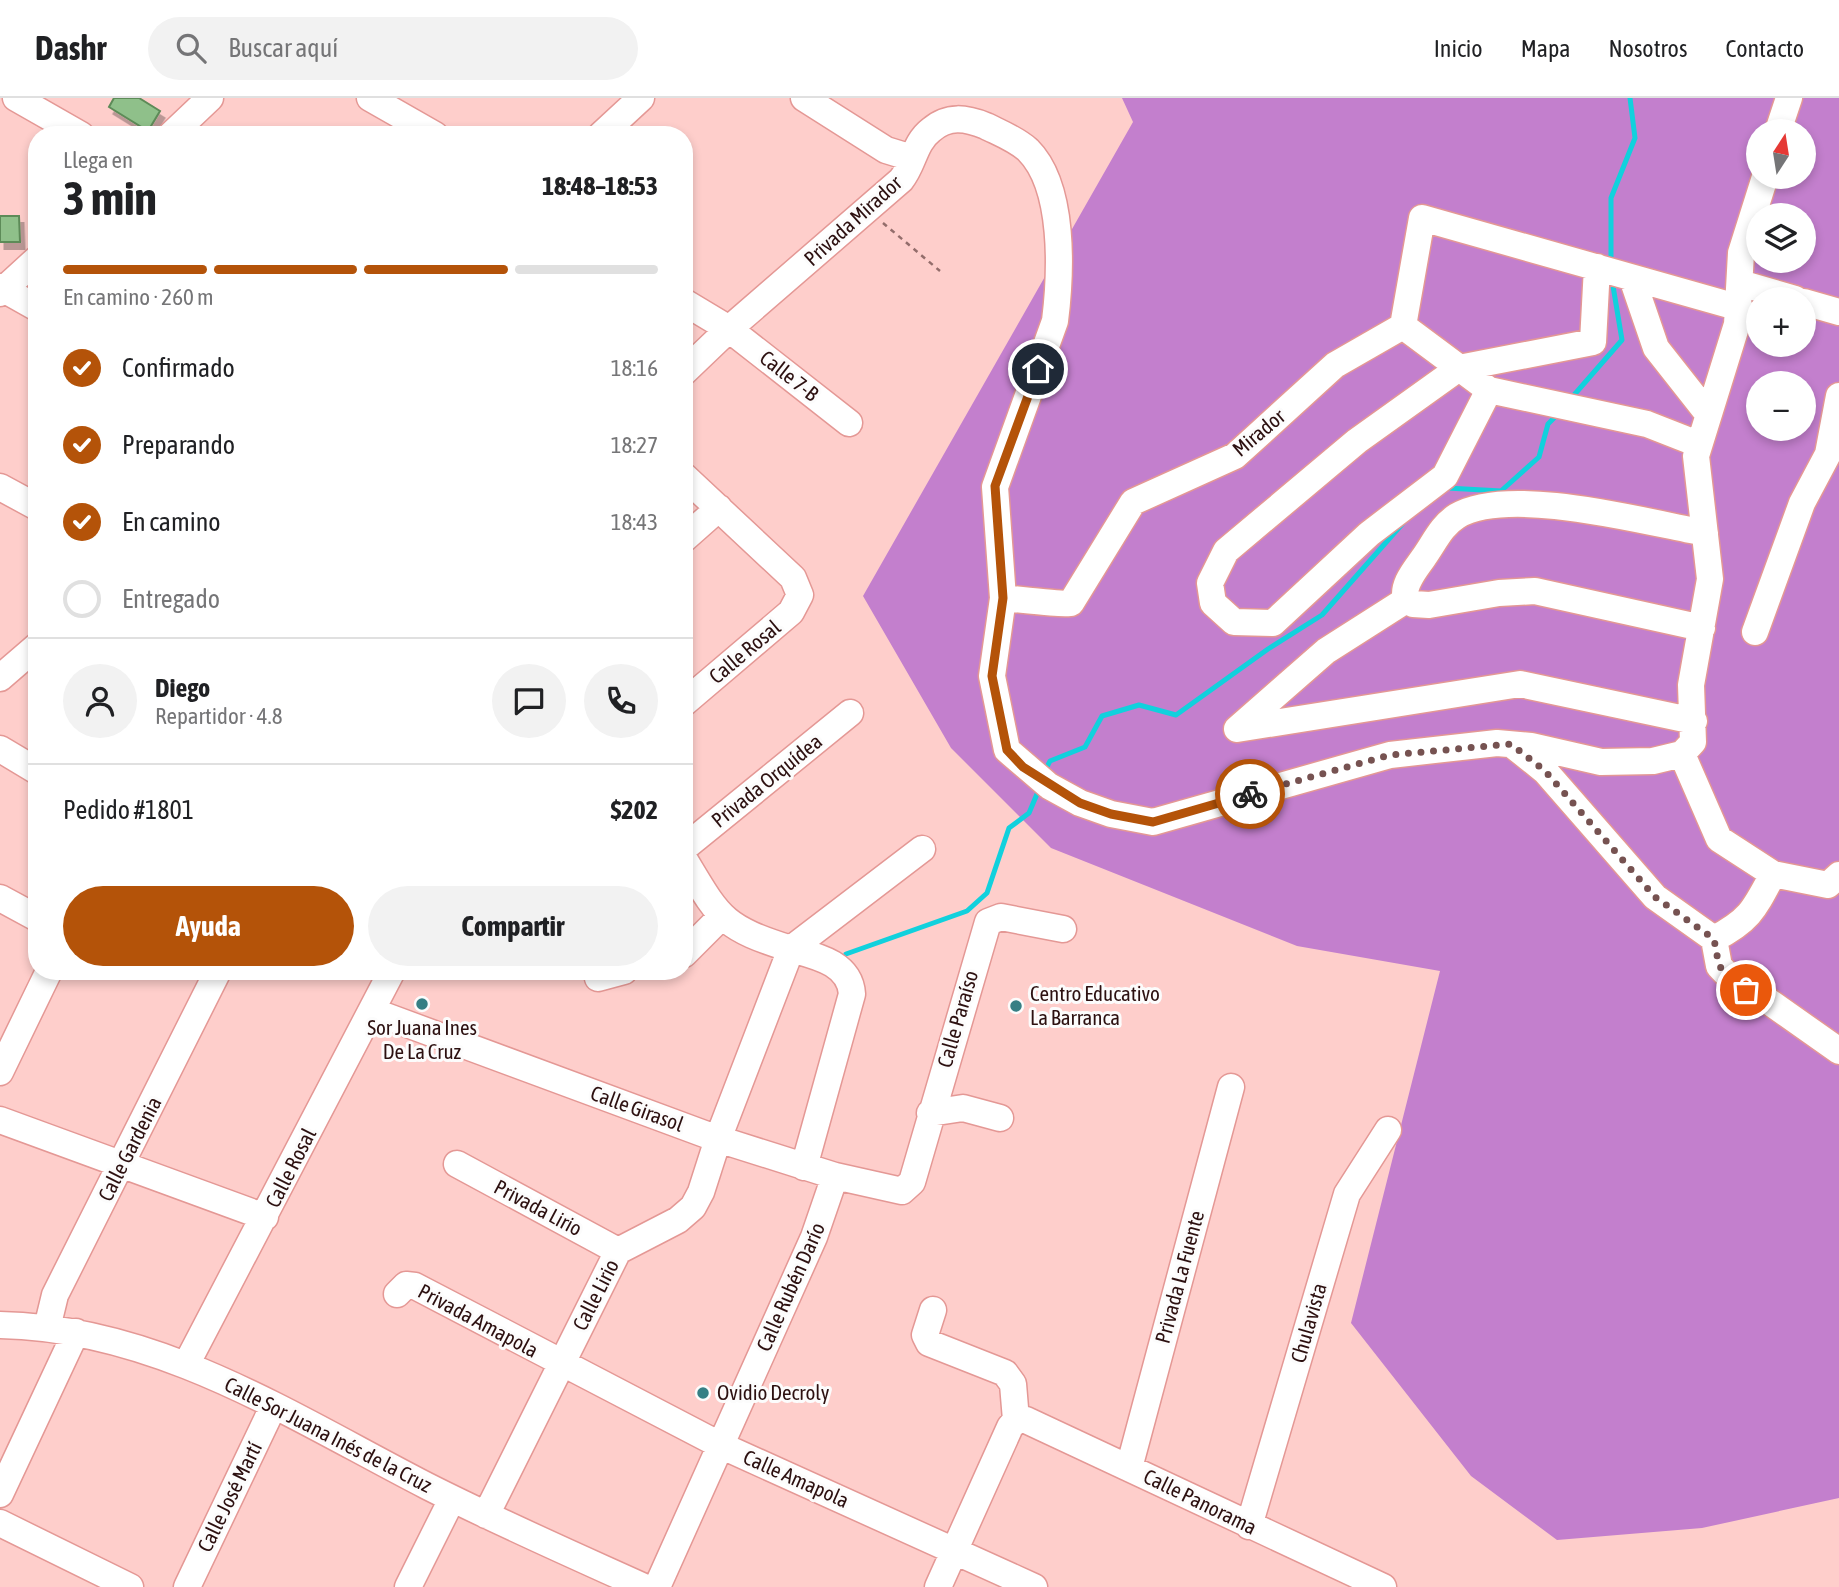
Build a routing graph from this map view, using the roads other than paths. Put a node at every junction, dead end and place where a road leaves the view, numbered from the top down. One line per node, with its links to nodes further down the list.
1 (16, 98): 8 (street)
2 (210, 98): 9 (street)
3 (370, 98): 10 (street)
4 (641, 98): 11 (street)
5 (804, 98): 12 (street)
6 (1789, 98): 7 (street)
7 (1782, 119)
8 (65, 126)
9 (180, 126)
10 (419, 126)
11 (611, 126)
12 (912, 158): 26 (street, Privada Mirador); 41 (street, Privada Mirador)
13 (1761, 189): 18 (street)
14 (28, 267): 17 (street)
15 (1597, 267): 16 (street); 25 (street); 29 (street)
16 (1632, 278): 18 (street); 32 (street)
17 (1, 290): 20 (street)
18 (1740, 295): 19 (street); 32 (street)
19 (1746, 295)
20 (28, 304)
21 (1816, 305): 23 (street)
22 (693, 307): 26 (street, Calle 7-B)
23 (1839, 312)
24 (693, 322): 27 (street)
25 (1403, 326): 29 (street); 41 (street, Mirador)
26 (729, 328): 27 (street, Privada Mirador); 33 (street, Calle 7-B)
27 (709, 348): 28 (street, Privada Mirador)
28 (693, 363)
29 (1459, 368): 30 (street); 30 (street)
30 (1489, 390): 34 (street)
31 (1839, 396): 44 (street)
32 (1708, 414): 34 (street)
33 (849, 423)
34 (1698, 444): 40 (street)
35 (693, 484): 38 (street)
36 (0, 487): 37 (street)
37 (28, 502)
38 (719, 508): 39 (street); 47 (street, Calle Rosal)
39 (693, 531)
40 (1704, 533): 42 (street); 43 (street)
41 (1003, 598): 50 (street, Privada Mirador)
42 (1406, 600): 43 (street); 49 (street)
43 (1702, 628): 49 (street)
44 (1755, 632)
45 (28, 654): 46 (street)
46 (0, 678)
47 (693, 695)
48 (850, 713): 54 (street, Privada Orquídea)
49 (1694, 721): 52 (street)
50 (1511, 744): 52 (street, Privada Mirador); 63 (street)
51 (0, 749): 53 (street)
52 (1682, 754): 57 (street)
53 (28, 766)
54 (693, 841)
55 (922, 849): 65 (street)
56 (693, 873): 61 (street)
57 (1773, 874): 58 (street); 63 (street)
58 (1839, 875)
59 (0, 898): 60 (street)
60 (28, 913)
61 (721, 917): 64 (street); 65 (street)
62 (1063, 929): 73 (street, Calle Paraíso)
63 (1714, 939): 70 (street)
64 (693, 945)
65 (786, 948): 77 (street, Calle Lirio); 80 (street)
66 (45, 980): 71 (street)
67 (214, 980): 79 (street, Calle Gardenia)
68 (388, 980): 69 (street, Calle Rosal)
69 (372, 1011): 77 (street, Calle Girasol); 83 (street, Calle Rosal)
70 (1839, 1051)
71 (0, 1072)
72 (1231, 1087): 95 (street, Privada La Fuente)
73 (930, 1113): 74 (street); 82 (street, Calle Paraíso)
74 (1000, 1118)
75 (0, 1120): 79 (street)
76 (1388, 1130): 100 (street, Chulavista)
77 (718, 1139): 80 (street, Calle Girasol); 84 (street, Calle Lirio)
78 (457, 1164): 84 (street, Privada Lirio)
79 (121, 1166): 83 (street); 88 (street, Calle Gardenia)
80 (804, 1167): 81 (street, Calle Girasol)
81 (835, 1176): 82 (street, Calle Girasol); 94 (street, Calle Rubén Darío)
82 (906, 1189)
83 (265, 1217): 90 (street, Calle Rosal)
84 (618, 1251): 91 (street, Calle Lirio)
85 (397, 1294): 91 (street, Privada Amapola)
86 (933, 1310): 93 (street)
87 (0, 1325): 88 (street, Calle Sor Juana Inés de la Cruz)
88 (47, 1328): 89 (street, Calle Sor Juana Inés de la Cruz)
89 (76, 1332): 90 (street, Calle Sor Juana Inés de la Cruz); 96 (street)
90 (187, 1363): 92 (street, Calle Sor Juana Inés de la Cruz)
91 (560, 1365): 94 (street, Calle Amapola); 98 (street, Calle Lirio)
92 (274, 1406): 97 (street, Calle Sor Juana Inés de la Cruz); 103 (street, Calle José Martí)
93 (1016, 1420): 95 (street, Calle Panorama); 101 (street)
94 (720, 1445): 101 (street, Calle Amapola); 106 (street, Calle Rubén Darío)
95 (1129, 1468): 100 (street, Calle Panorama)
96 (0, 1494)
97 (452, 1499): 98 (street, Calle Sor Juana Inés de la Cruz); 104 (street)
98 (486, 1515): 105 (street, Calle Sor Juana Inés de la Cruz)
99 (0, 1523): 102 (street)
100 (1250, 1526): 109 (street, Calle Panorama)
101 (954, 1550): 107 (street); 108 (street, Calle Amapola)
102 (130, 1587)
103 (187, 1587)
104 (408, 1587)
105 (643, 1587)
106 (657, 1587)
107 (938, 1587)
108 (1034, 1587)
109 (1383, 1587)

